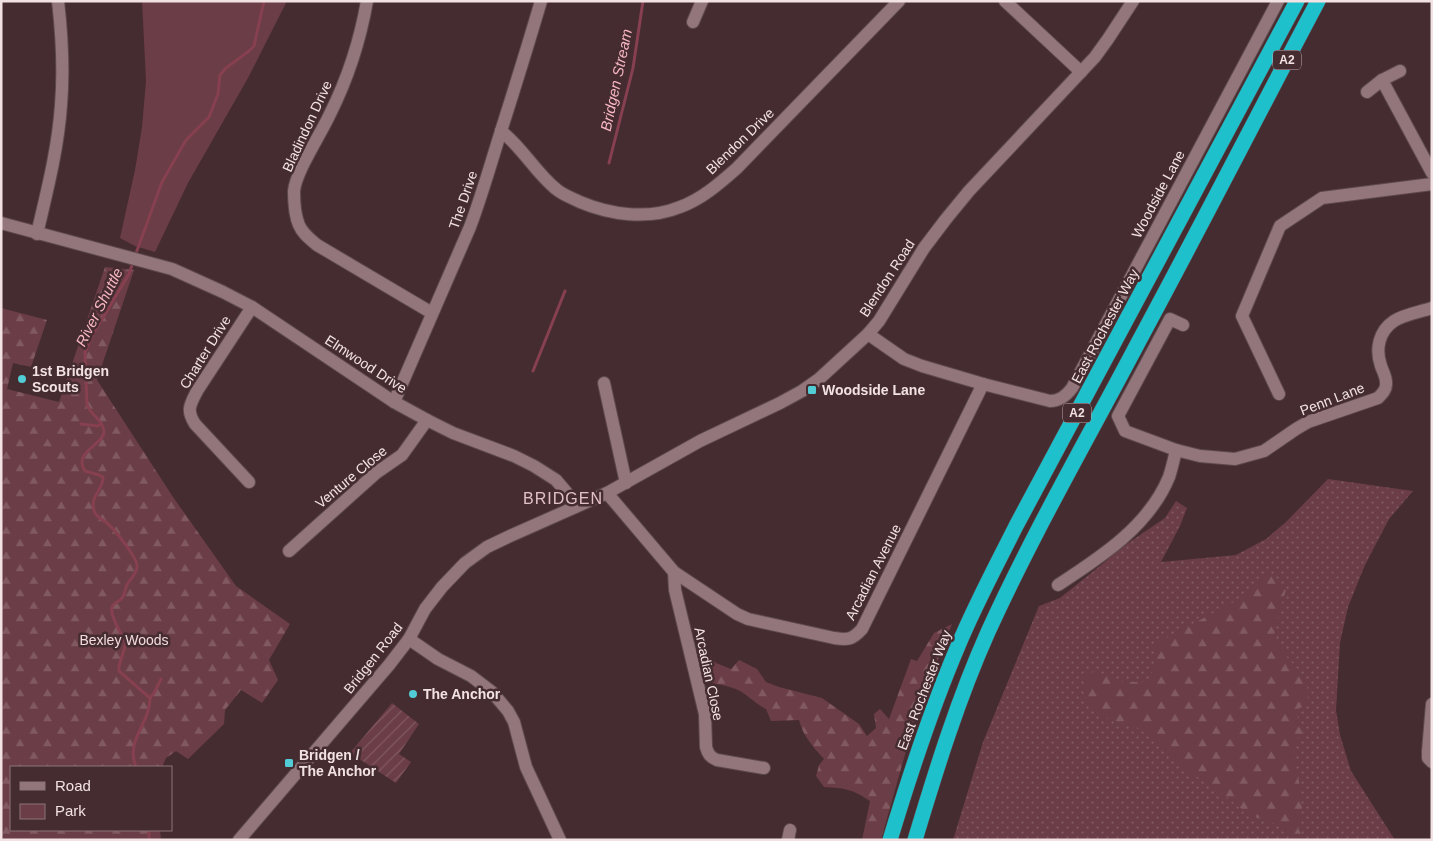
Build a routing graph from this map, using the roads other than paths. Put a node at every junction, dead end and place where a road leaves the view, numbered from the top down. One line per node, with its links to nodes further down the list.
1 (58, 1): 22 (street)
2 (367, 1): 25 (street, Bladindon Drive)
3 (541, 1): 18 (street, The Drive)
4 (702, 1): 12 (street)
5 (898, 1): 18 (street, Blendon Drive)
6 (1005, 1): 14 (street)
7 (1133, 1): 14 (street, Blendon Road)
8 (1278, 1): 29 (street, Woodside Lane)
9 (1297, 1): 47 (highway, East Rochester Way / A2)
10 (1318, 1): 17 (highway, A2)
11 (1329, 1): 17 (highway)
12 (693, 22)
13 (1400, 71): 15 (street)
14 (1081, 72): 27 (street, Blendon Road)
15 (1382, 80): 16 (street); 19 (street)
16 (1367, 92)
17 (1256, 118): 48 (highway, A2)
18 (501, 131): 25 (street, The Drive)
19 (1432, 173)
20 (1432, 184): 30 (street)
21 (1, 223): 22 (street, Elmwood Drive)
22 (37, 234): 23 (street, Elmwood Drive)
23 (252, 307): 31 (street, Elmwood Drive); 34 (street, Charter Drive)
24 (1432, 308): 33 (street, Penn Lane)
25 (432, 313): 31 (street, The Drive)
26 (1183, 325): 33 (street, Penn Lane)
27 (868, 334): 29 (street, Woodside Lane); 35 (street, Blendon Road)
28 (604, 383): 35 (street)
29 (983, 384): 39 (street, Arcadian Avenue)
30 (1279, 394)
31 (394, 402): 32 (street, Elmwood Drive)
32 (427, 420): 37 (street, Elmwood Drive); 38 (street, Venture Close)
33 (1176, 450): 40 (street)
34 (249, 482)
35 (626, 483): 36 (street, Blendon Road)
36 (607, 493): 37 (street, Blendon Road); 39 (street, Arcadian Avenue)
37 (575, 507): 41 (street, Bridgen Road)
38 (289, 551)
39 (674, 572): 44 (street, Arcadian Close)
40 (1058, 585)
41 (408, 640): 45 (street, Bridgen Road); 46 (street)
42 (1432, 704): 43 (street)
43 (1432, 762)
44 (764, 768)
45 (243, 839)
46 (560, 840)
47 (890, 840)
48 (915, 840)

